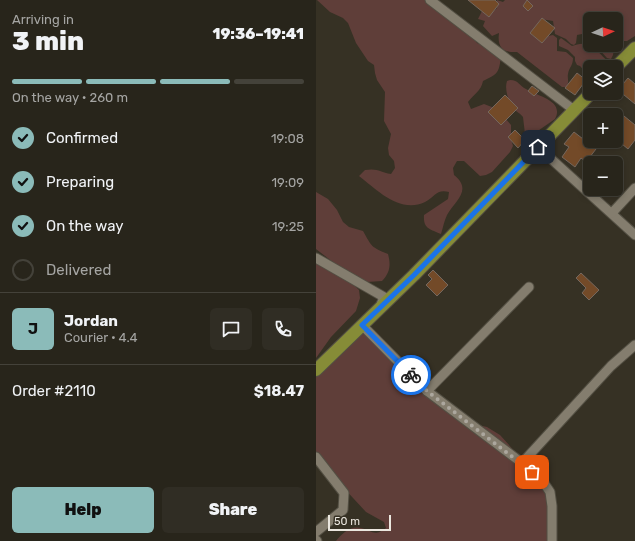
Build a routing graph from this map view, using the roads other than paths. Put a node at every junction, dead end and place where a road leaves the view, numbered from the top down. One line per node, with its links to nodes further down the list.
1 (430, 0): 5 (street)
2 (635, 48): 3 (main road)
3 (623, 60)
4 (584, 100): 5 (main road)
5 (575, 109): 6 (main road)
6 (538, 147): 8 (street); 12 (main road)
7 (635, 188): 8 (street)
8 (612, 213): 9 (street)
9 (635, 235)
10 (316, 258): 12 (street)
11 (529, 287): 16 (street)
12 (379, 308): 13 (main road)
13 (362, 325): 15 (main road); 16 (street)
14 (635, 345): 18 (street)
15 (316, 370)
16 (427, 391): 18 (street)
17 (316, 457): 19 (street)
18 (522, 463): 20 (street)
19 (316, 532)
20 (552, 541)

